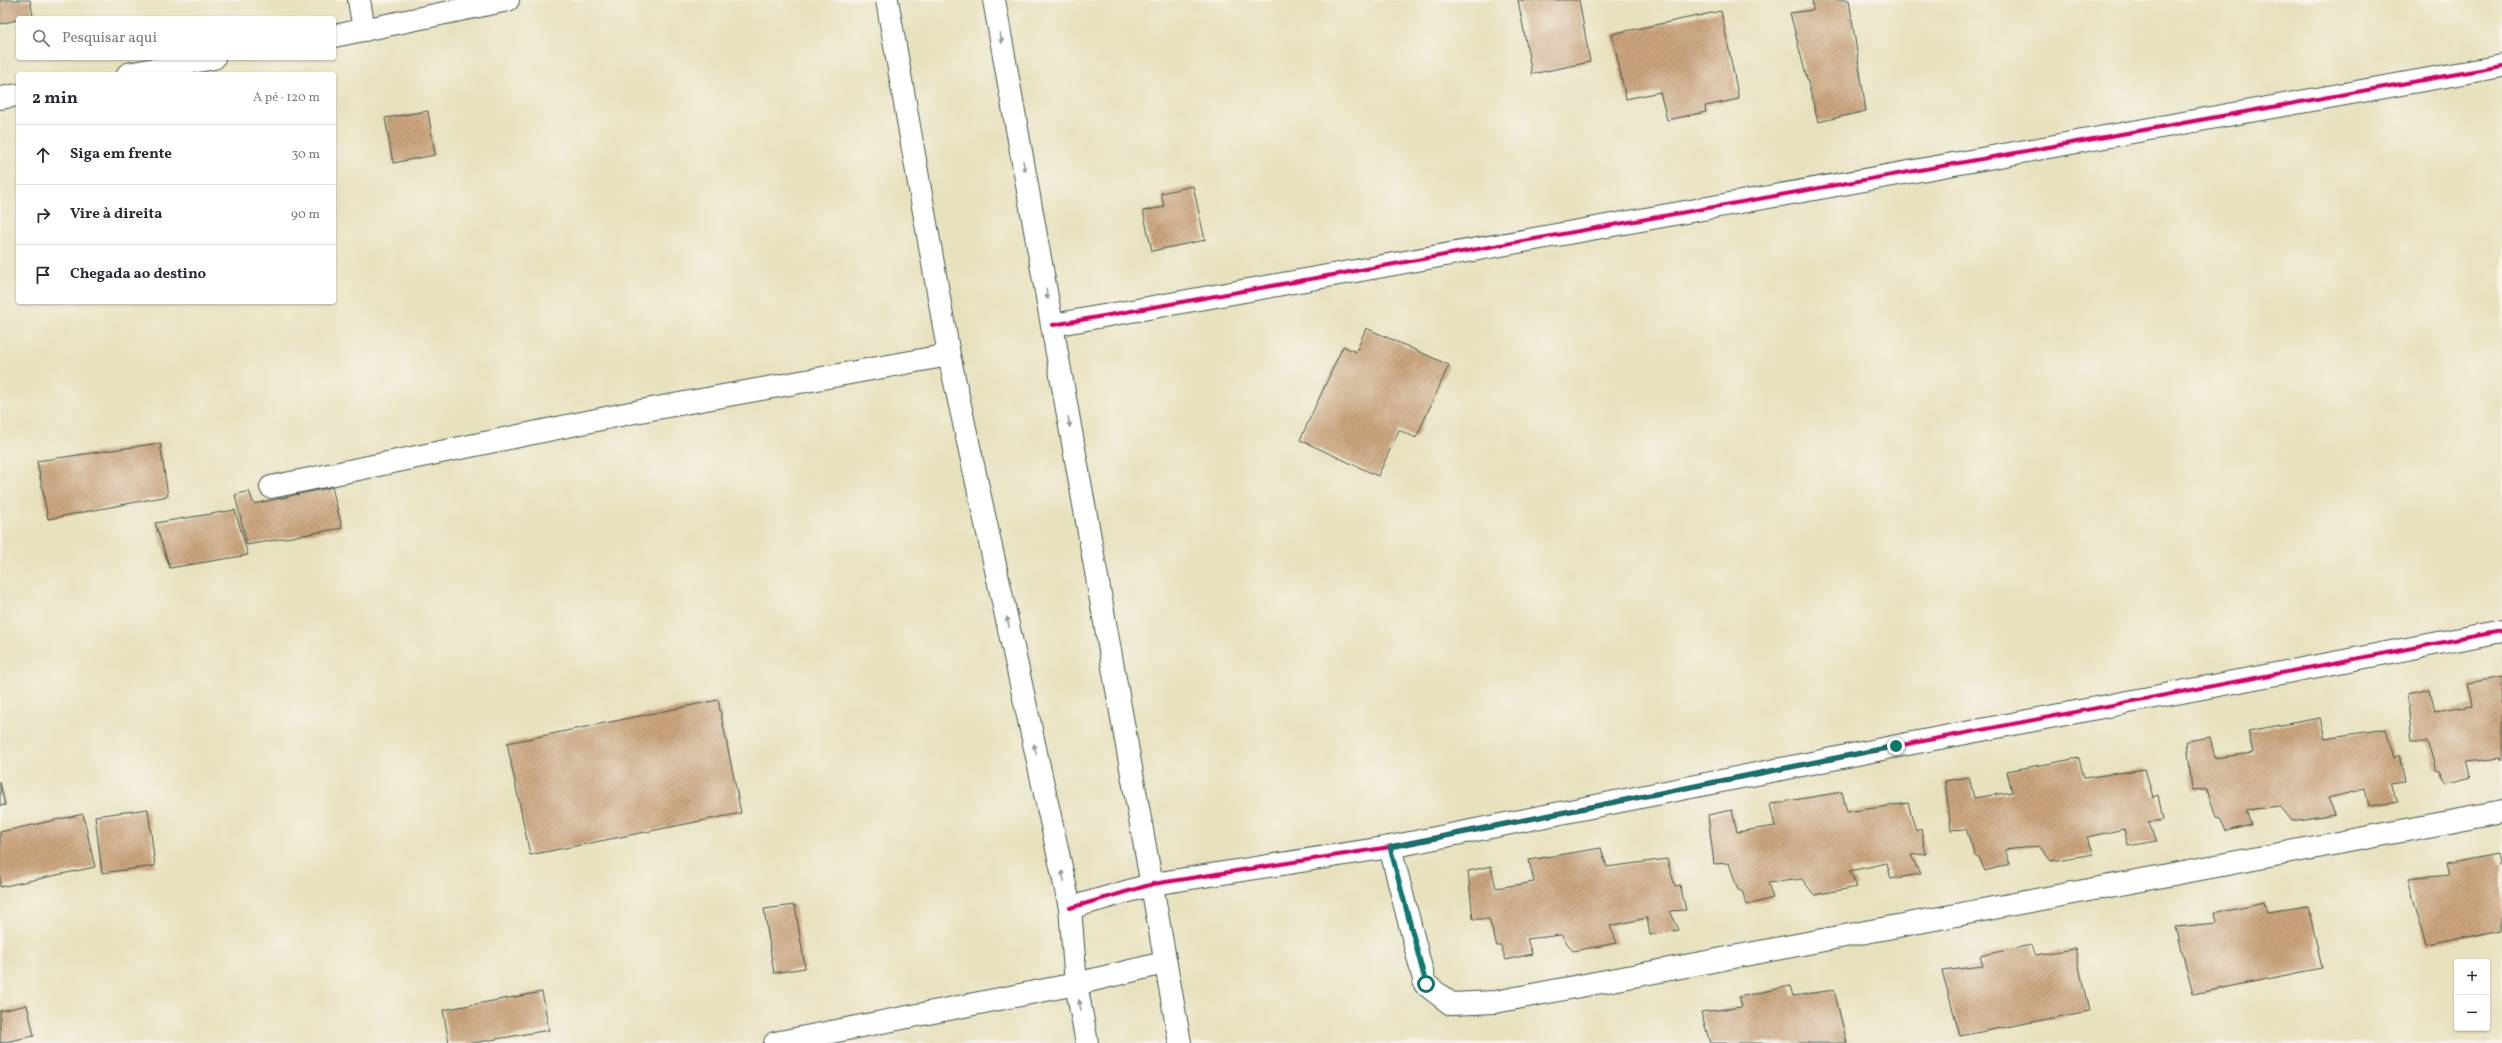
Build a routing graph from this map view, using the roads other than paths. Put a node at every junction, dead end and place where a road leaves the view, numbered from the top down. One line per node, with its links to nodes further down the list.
1 (359, 0): 5 (main road)
2 (508, 0): 5 (main road)
3 (886, 0): 13 (main road)
4 (994, 0): 12 (main road, one-way to 12)
5 (364, 30): 6 (main road)
6 (336, 36)
7 (203, 60): 9 (main road)
8 (2502, 66): 12 (main road)
9 (139, 72)
10 (16, 94): 11 (main road)
11 (0, 98)
12 (1053, 325): 18 (main road, one-way to 18)
13 (949, 355): 14 (main road); 19 (main road, one-way to 13)
14 (271, 487)
15 (2502, 631): 17 (main road)
16 (2502, 812): 17 (main road)
17 (1390, 847): 18 (main road)
18 (1152, 884): 19 (main road); 20 (main road)
19 (1070, 908): 21 (main road)
20 (1164, 963): 21 (main road); 24 (main road)
21 (1076, 984): 22 (main road); 23 (main road, one-way to 21)
22 (775, 1043)
23 (1087, 1043)
24 (1180, 1043)

